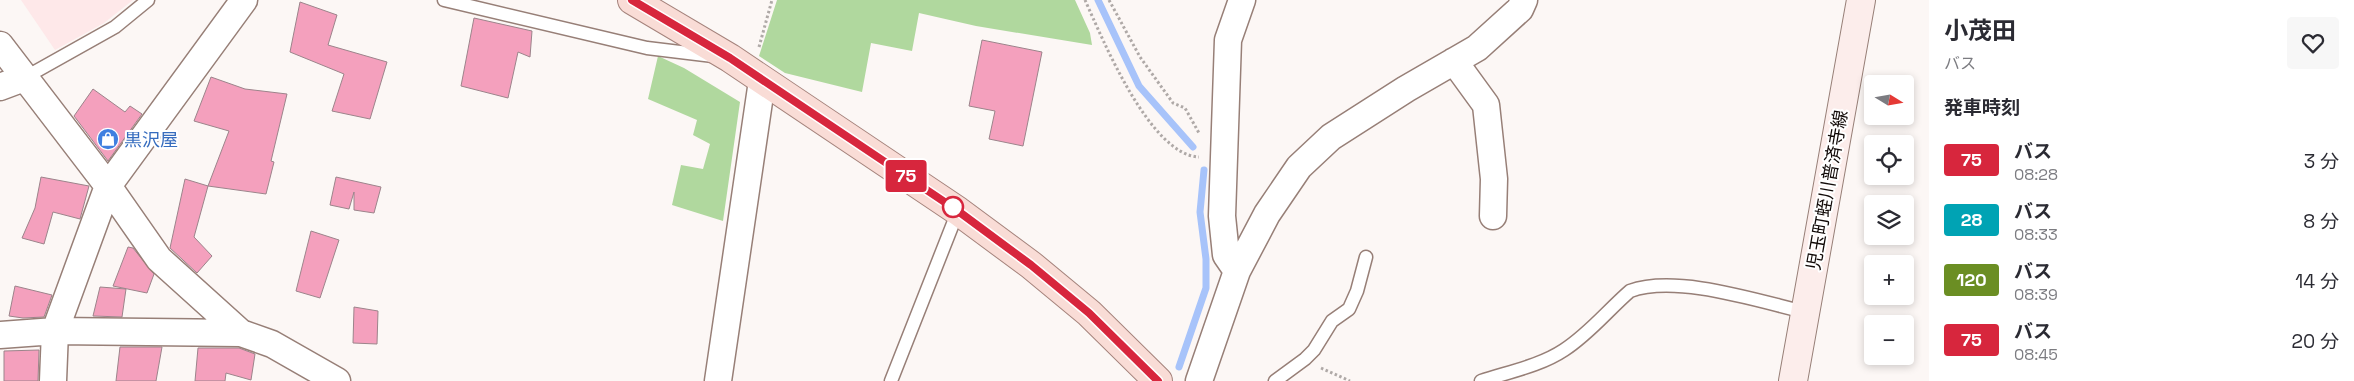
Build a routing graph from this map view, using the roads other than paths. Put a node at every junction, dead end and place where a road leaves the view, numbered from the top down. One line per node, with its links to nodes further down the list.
1 (148, 0): 11 (lane)
2 (444, 0): 10 (lane)
3 (632, 0): 10 (main road)
4 (1242, 0): 17 (street)
5 (1524, 0): 9 (street)
6 (1861, 0): 18 (main road, 児玉町蛭川普済寺線)
7 (236, 5): 13 (street)
8 (0, 45): 11 (street)
9 (1454, 61): 15 (street); 17 (street)
10 (748, 70): 14 (main road); 24 (street)
11 (24, 78): 12 (street); 13 (street)
12 (0, 87)
13 (108, 186): 19 (street); 20 (street)
14 (958, 211): 25 (lane); 26 (main road)
15 (1493, 216)
16 (1366, 257): 28 (lane)
17 (1237, 271): 27 (street)
18 (1805, 312): 29 (lane); 30 (main road, 児玉町蛭川普済寺線)
19 (55, 331): 20 (street); 21 (street); 22 (street)
20 (241, 333): 23 (street)
21 (0, 335)
22 (53, 381)
23 (337, 381)
24 (718, 381)
25 (891, 381)
26 (1158, 381)
27 (1199, 381)
28 (1275, 381)
29 (1481, 381)
30 (1793, 381)

